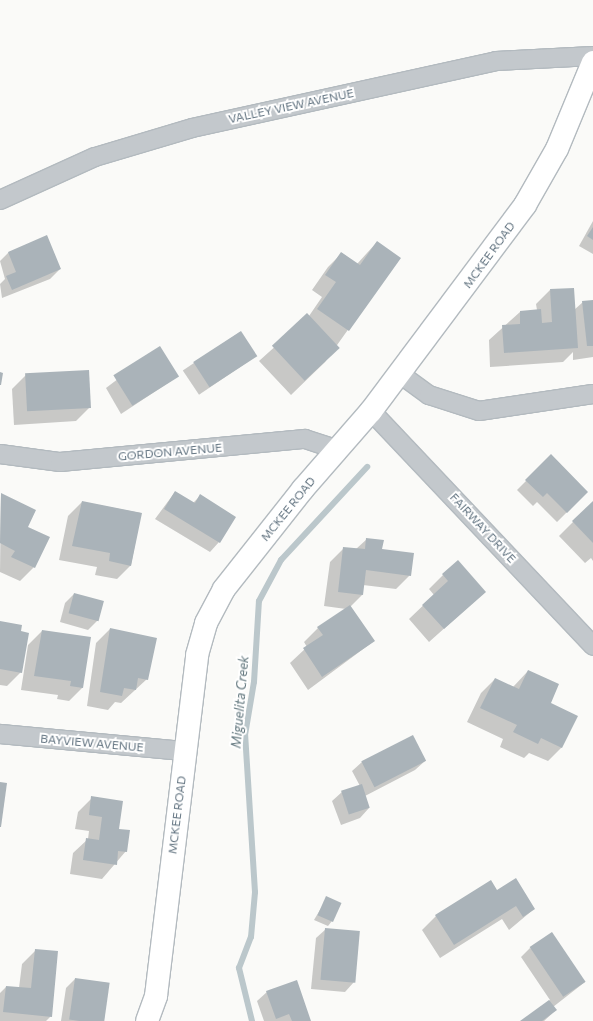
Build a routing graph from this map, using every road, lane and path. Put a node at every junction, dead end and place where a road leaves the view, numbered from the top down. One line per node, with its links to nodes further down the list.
1 (593, 56): 3 (street, VALLEY VIEW AVENUE)
2 (593, 62): 4 (street, MCKEE ROAD)
3 (0, 200)
4 (400, 374): 5 (street); 6 (street, MCKEE ROAD)
5 (593, 394)
6 (372, 411): 7 (street, MCKEE ROAD); 9 (street, FAIRWAY DRIVE)
7 (338, 450): 8 (street, GORDON AVENUE); 11 (street, MCKEE ROAD)
8 (0, 454)
9 (593, 646)
10 (0, 734): 11 (street, BAYVIEW AVENUE)
11 (185, 751): 12 (street, MCKEE ROAD)
12 (146, 1021)

